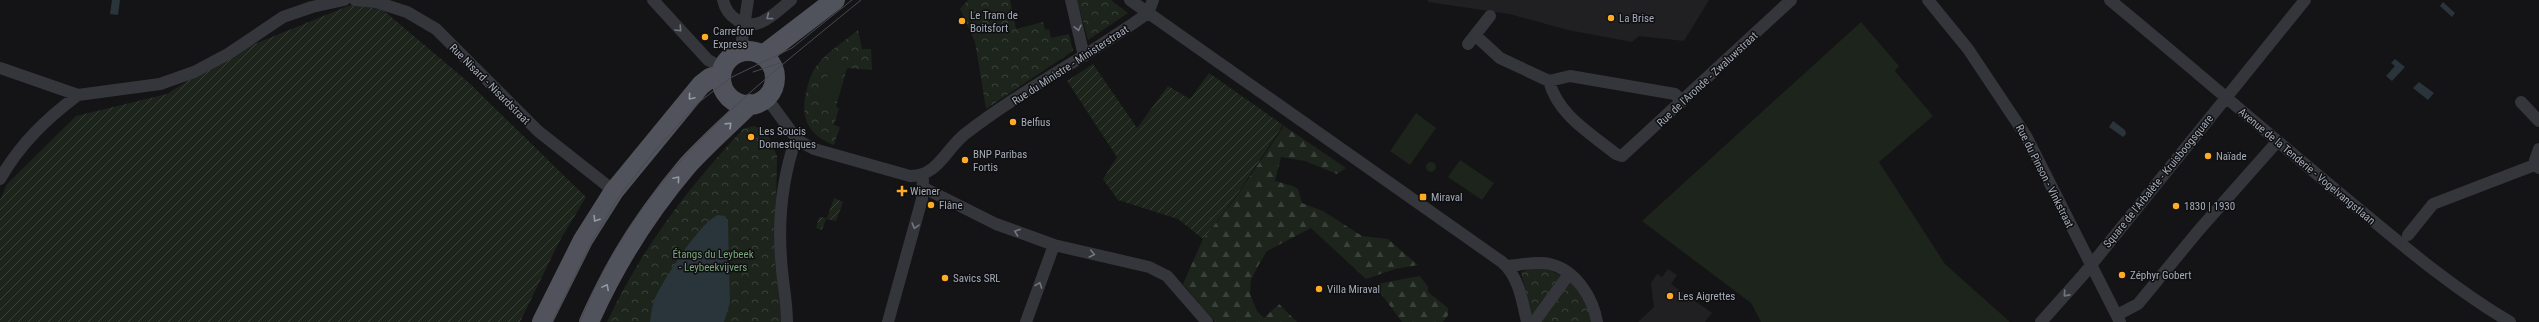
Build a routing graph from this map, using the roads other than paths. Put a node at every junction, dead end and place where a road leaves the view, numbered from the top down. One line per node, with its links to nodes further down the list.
1 (344, 0): 24 (street)
2 (355, 0): 37 (street, Rue Nisard - Nisardstraat)
3 (653, 0): 22 (street, one-way to 22)
4 (723, 0): 18 (street)
5 (748, 0): 18 (street)
6 (791, 0): 18 (street, one-way to 18)
7 (814, 0): 19 (main road)
8 (835, 0): 19 (main road)
9 (1071, 0): 20 (street, one-way to 20)
10 (1130, 0): 16 (street)
11 (1153, 0): 16 (street)
12 (1791, 0): 27 (street, Rue de l'Aronde - Zwaluwstraat)
13 (1928, 0): 40 (street, Rue du Pinson - Vinkstraat)
14 (2110, 0): 25 (street, Avenue de la Tenderie - Vogelvangstlaan)
15 (2305, 0): 25 (street, Square de l'Arbalète - Kruisboogsquare)
16 (1148, 13): 20 (street, Rue du Ministre - Ministerstraat); 41 (street)
17 (1490, 16): 23 (street)
18 (743, 24): 19 (street)
19 (755, 53): 22 (main road); 26 (main road)
20 (1084, 56): 34 (street, Rue du Ministre - Ministerstraat)
21 (0, 68): 24 (street)
22 (722, 71): 26 (main road); 37 (main road, one-way to 37)
23 (1549, 81): 27 (street); 27 (street, Rue de l'Aronde - Zwaluwstraat)
24 (78, 95): 35 (street)
25 (2227, 97): 31 (street, Avenue de la Tenderie - Vogelvangstlaan); 40 (street, Square de l'Arbalète - Kruisboogsquare)
26 (758, 101): 30 (street); 45 (main road, one-way to 26)
27 (1682, 102)
28 (2521, 102): 29 (street)
29 (2539, 121)
30 (794, 142): 34 (street); 46 (street)
31 (2276, 142): 43 (street); 53 (street, Avenue de la Tenderie - Vogelvangstlaan)
32 (2539, 149): 33 (street)
33 (2538, 166): 38 (street)
34 (922, 175): 36 (street)
35 (0, 179)
36 (924, 188): 39 (street, one-way to 36); 47 (street, one-way to 47)
37 (614, 191): 44 (main road, one-way to 44)
38 (2408, 235)
39 (1054, 245): 48 (street, one-way to 39); 49 (street, one-way to 49)
40 (2090, 265): 43 (street, Rue du Pinson - Vinkstraat); 52 (street, Square de l'Arbalète - Kruisboogsquare, one-way to 52)
41 (1507, 266): 42 (street); 50 (street)
42 (1570, 274): 50 (street); 51 (street)
43 (2118, 319)
44 (542, 322)
45 (589, 322)
46 (787, 322)
47 (888, 322)
48 (1026, 322)
49 (1207, 322)
50 (1528, 322)
51 (1597, 322)
52 (2041, 322)
53 (2510, 322)

